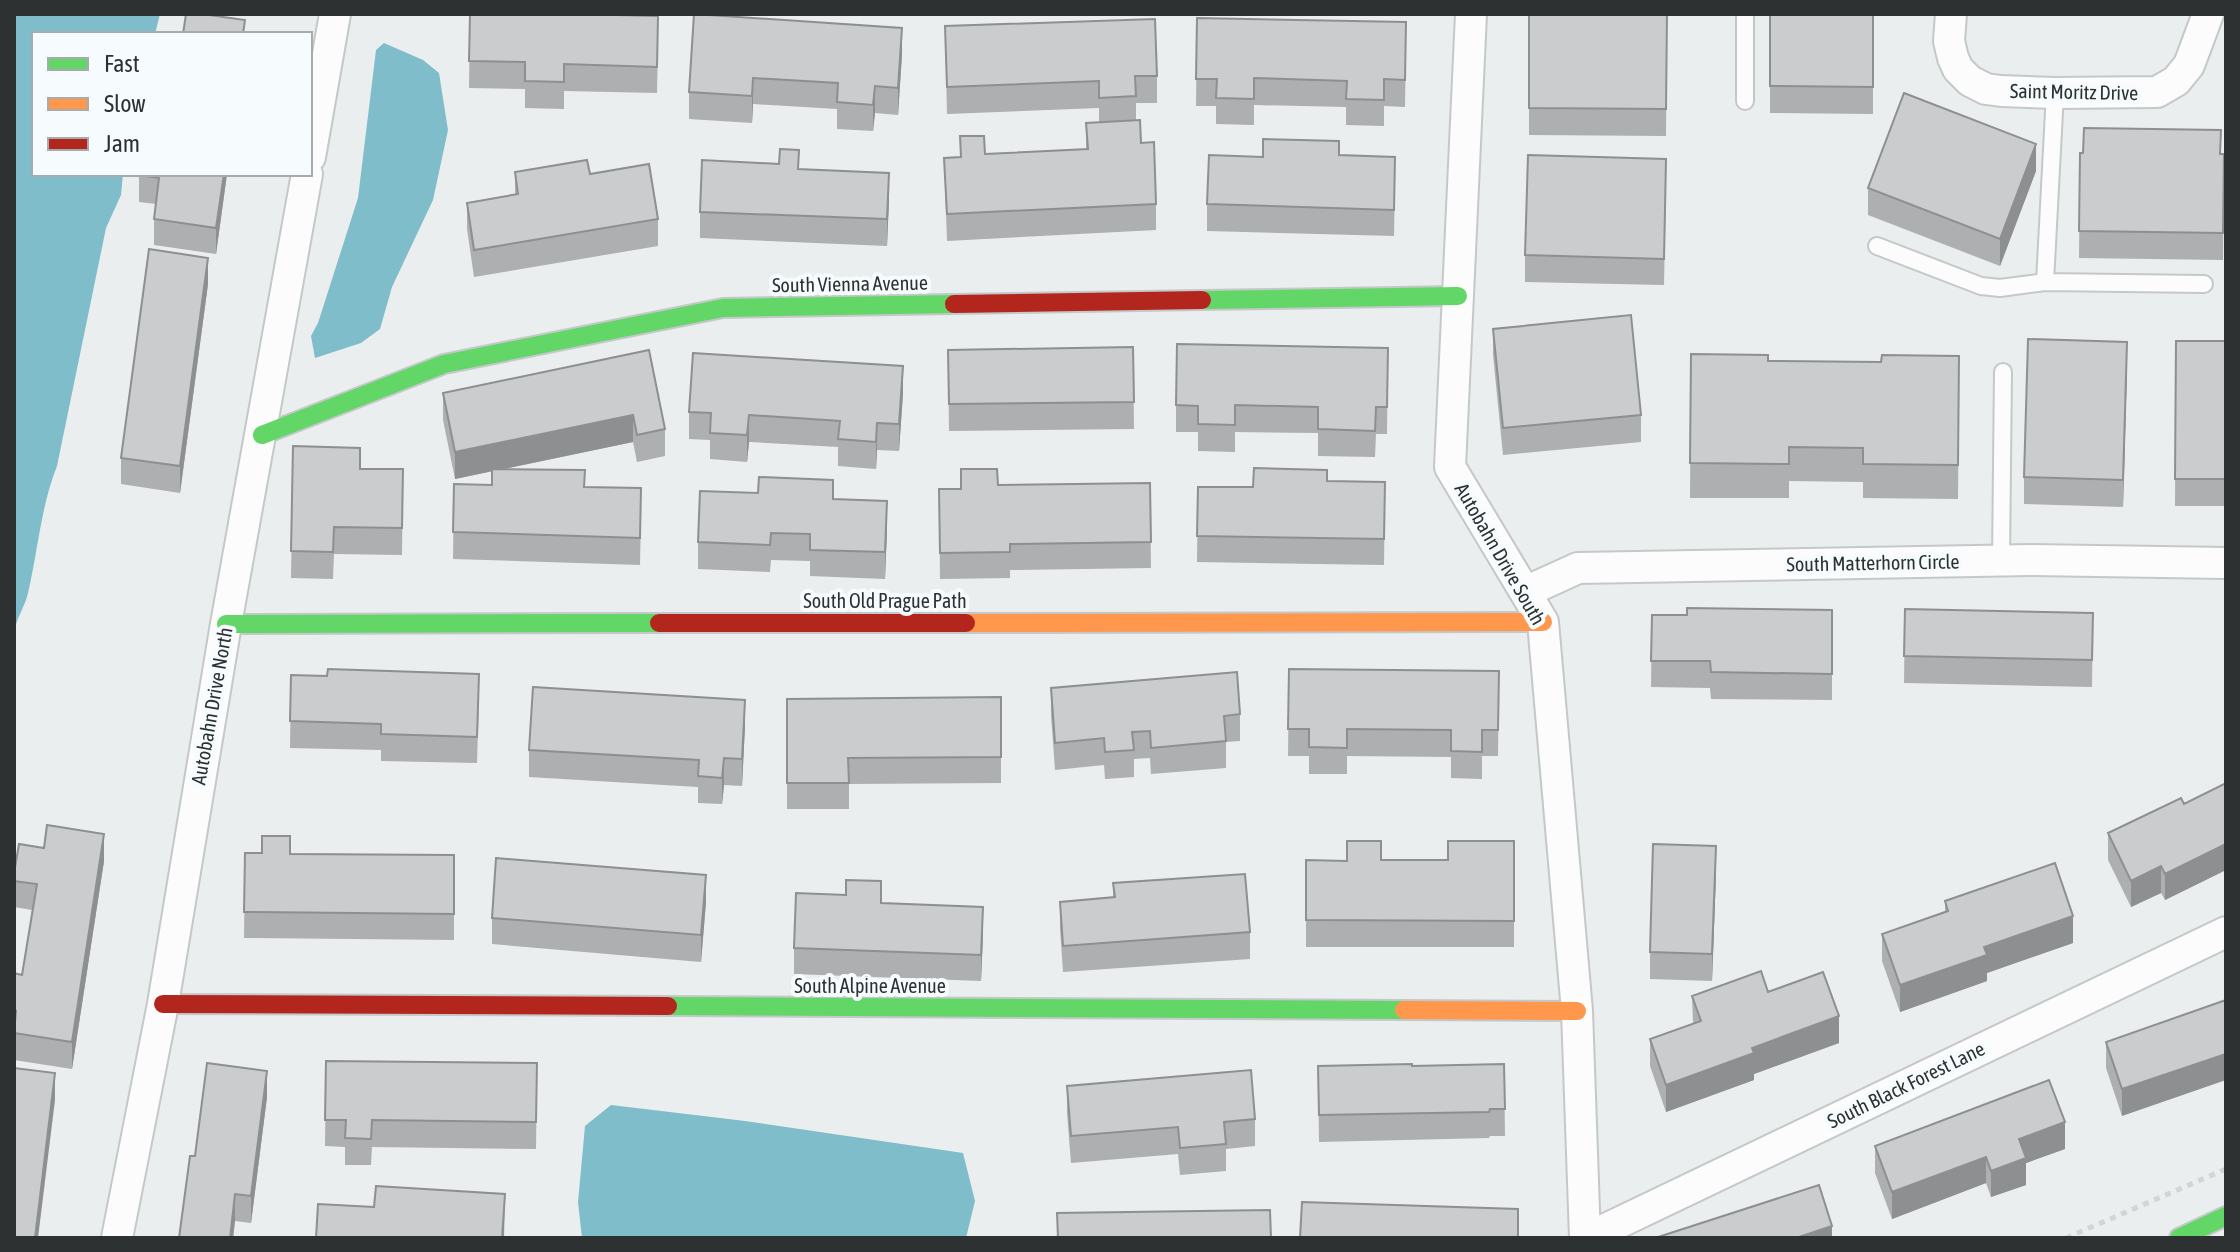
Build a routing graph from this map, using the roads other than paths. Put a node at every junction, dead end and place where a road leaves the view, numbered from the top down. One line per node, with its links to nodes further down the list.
1 (335, 14): 8 (street)
2 (1471, 14): 13 (street, Autobahn Drive South)
3 (1745, 14): 7 (lane)
4 (1951, 14): 6 (street, Saint Moritz Drive)
5 (2208, 14): 6 (street, Saint Moritz Drive)
6 (2055, 93): 11 (lane)
7 (1745, 101)
8 (312, 146)
9 (307, 176): 15 (street, Autobahn Drive North)
10 (1877, 246): 11 (lane)
11 (2045, 282): 12 (lane)
12 (2204, 284)
13 (1458, 296): 15 (street, South Vienna Avenue); 18 (street, Autobahn Drive South)
14 (2003, 372): 16 (lane)
15 (262, 435): 20 (street, Autobahn Drive North)
16 (2001, 561): 17 (street, South Matterhorn Circle); 18 (street, South Matterhorn Circle)
17 (2226, 563)
18 (1525, 592): 19 (street, Autobahn Drive South)
19 (1543, 622): 20 (street, South Old Prague Path); 23 (street, Autobahn Drive South)
20 (226, 624): 22 (street, Autobahn Drive North)
21 (2226, 932): 26 (street, South Black Forest Lane)
22 (163, 1004): 23 (street, South Alpine Avenue); 25 (street, Autobahn Drive North)
23 (1577, 1011): 26 (street, Autobahn Drive South)
24 (2226, 1216): 27 (street)
25 (117, 1238)
26 (1586, 1238)
27 (2179, 1238)

